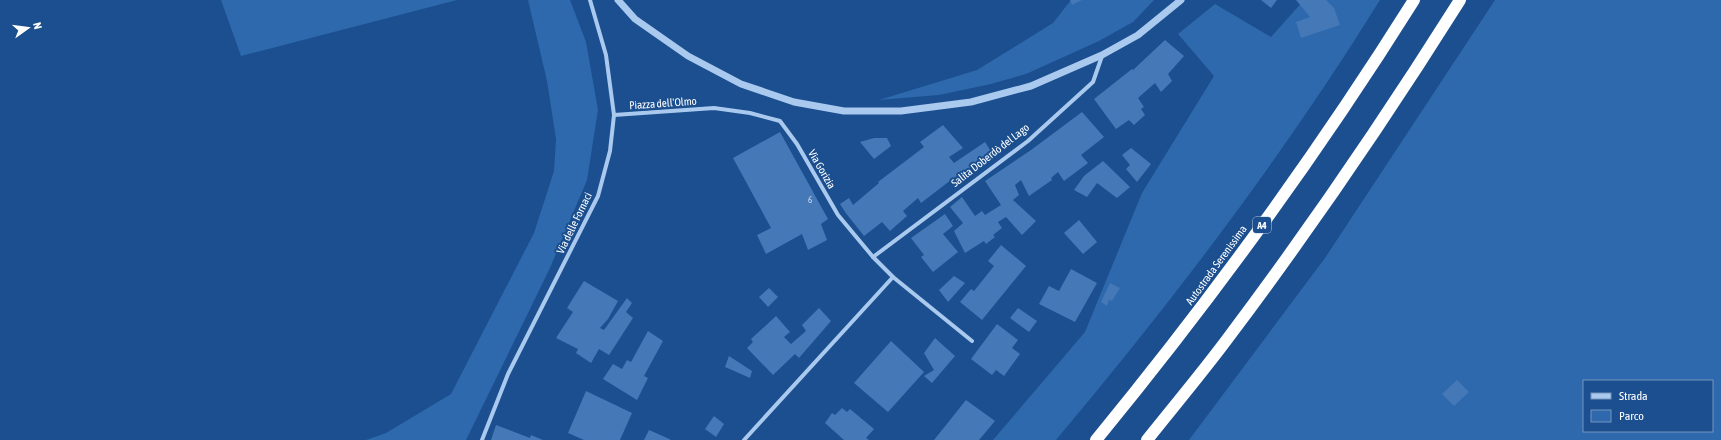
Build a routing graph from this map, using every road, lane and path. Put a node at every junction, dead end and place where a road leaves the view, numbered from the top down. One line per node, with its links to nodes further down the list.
1 (590, 0): 8 (street, Via delle Fornaci)
2 (618, 0): 6 (street)
3 (1180, 0): 6 (street)
4 (1414, 0): 14 (highway, Autostrada Serenissima / A4)
5 (1460, 0): 15 (highway)
6 (1102, 55): 9 (street, Salita Doberdò del Lago)
7 (714, 108): 8 (street, Piazza dell'Olmo); 9 (street, Via Gorizia)
8 (614, 114): 12 (street, Via delle Fornaci)
9 (873, 257): 10 (street, Via Gorizia)
10 (893, 277): 11 (street, Via Gorizia); 13 (street)
11 (972, 341)
12 (482, 440)
13 (744, 440)
14 (1096, 440)
15 (1147, 440)

